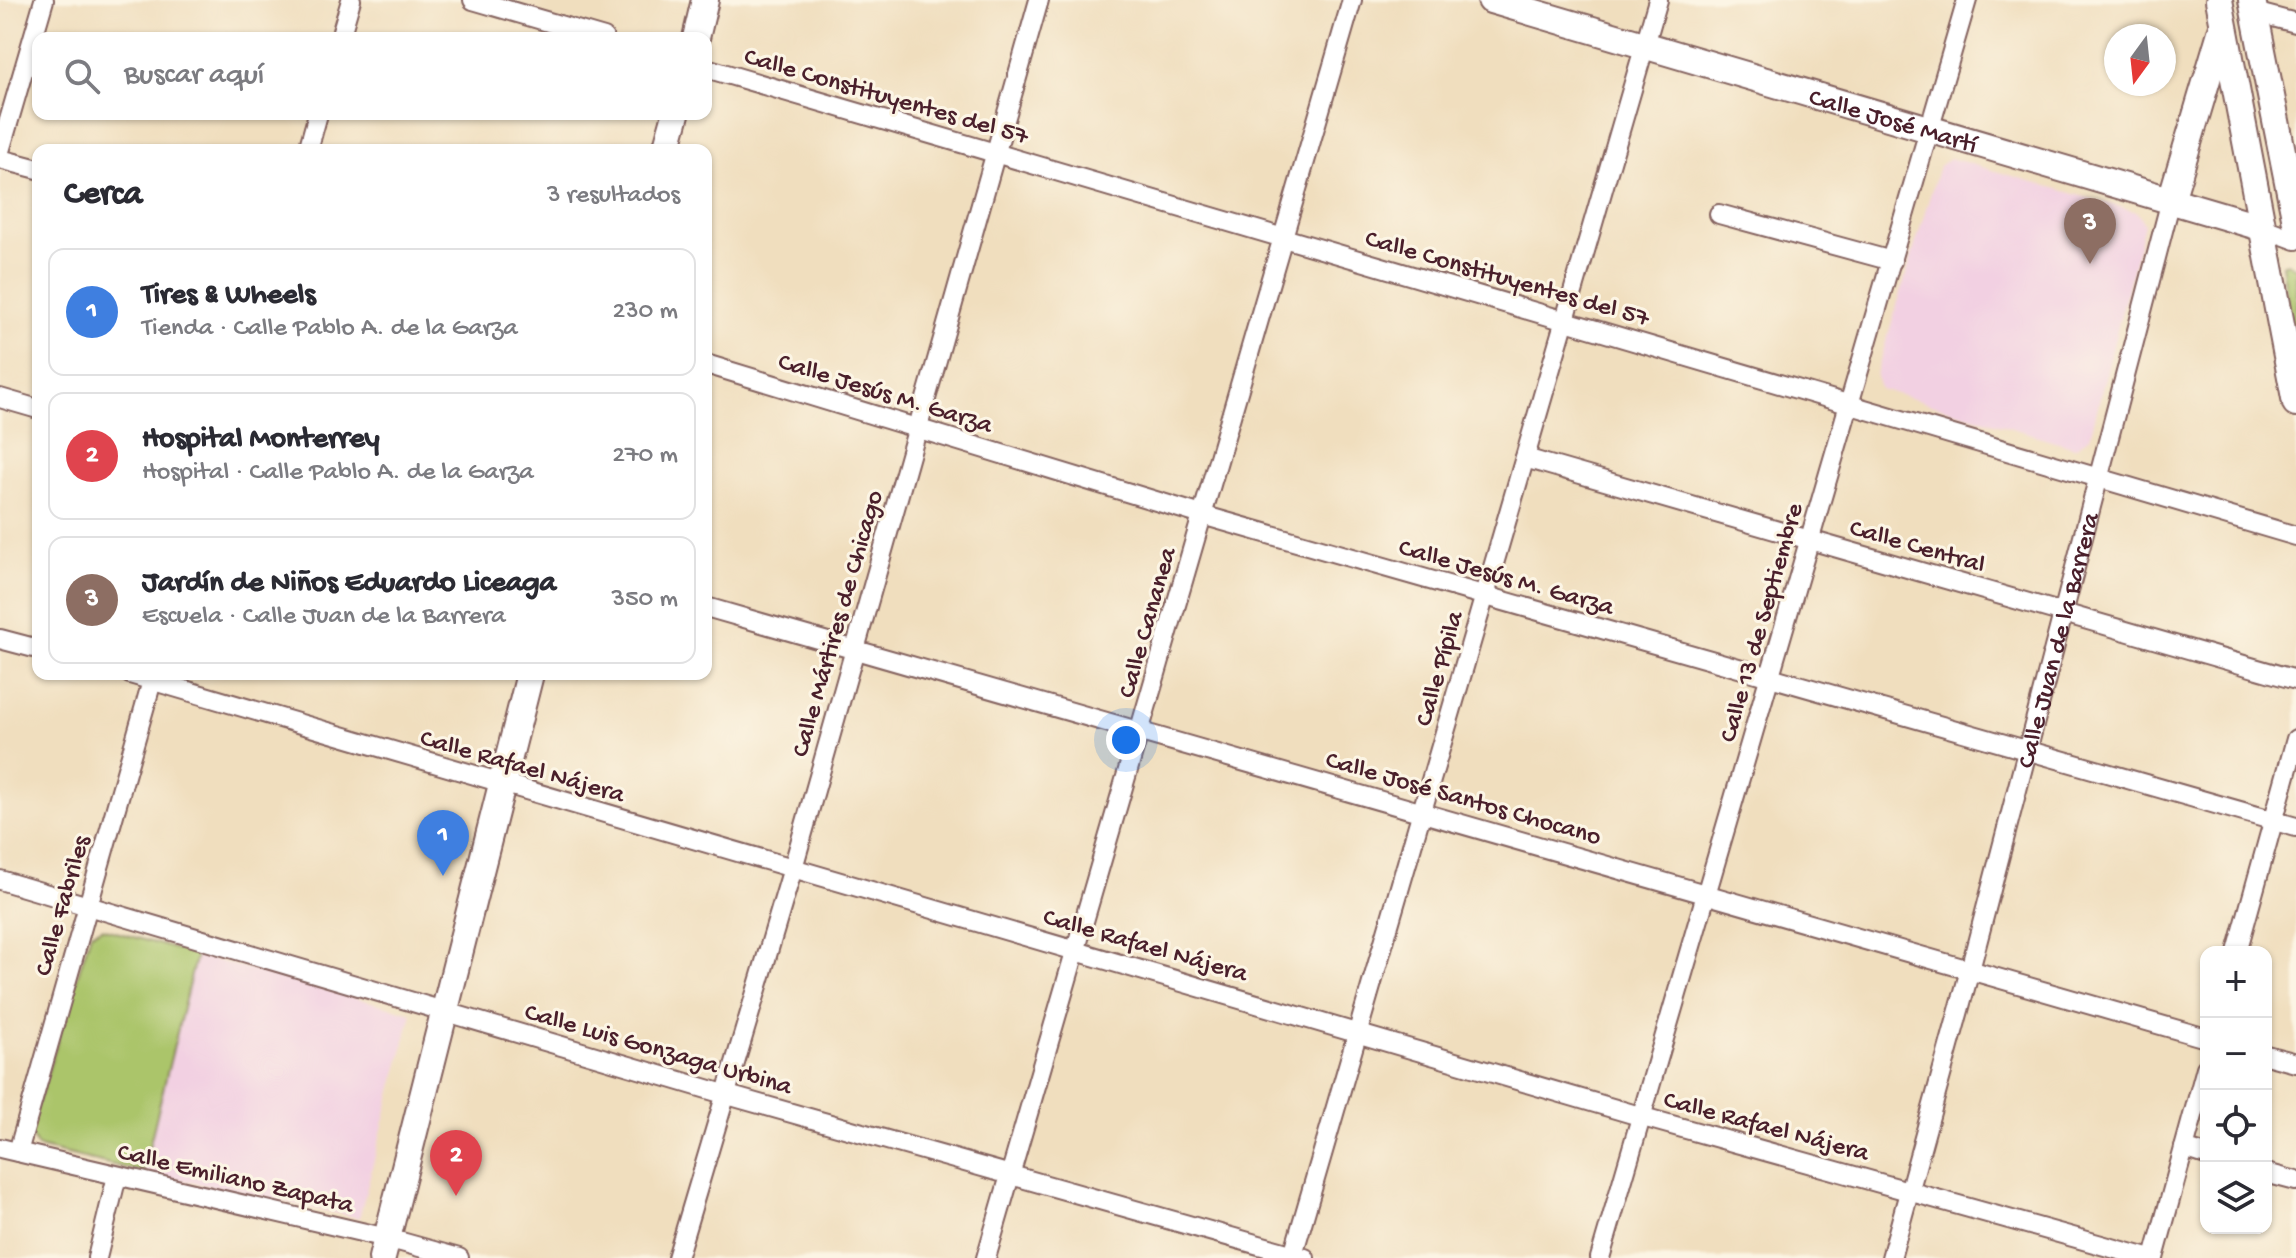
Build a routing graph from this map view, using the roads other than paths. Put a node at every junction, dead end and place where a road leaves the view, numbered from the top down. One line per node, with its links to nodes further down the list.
1 (44, 0): 13 (street)
2 (351, 0): 14 (street)
3 (473, 0): 15 (street)
4 (705, 0): 16 (street)
5 (1039, 0): 26 (street, Calle Mártires de Chicago)
6 (1352, 0): 33 (street, Calle Cananea)
7 (1491, 0): 18 (street, Calle José Martí)
8 (1658, 0): 18 (street, Calle Pípila)
9 (1967, 0): 22 (street, Calle 13 de Septiembre)
10 (2253, 6): 12 (street); 31 (street)
11 (2222, 11): 29 (street, Calle Juan de la Barrera); 32 (street)
12 (2296, 23)
13 (35, 32)
14 (342, 32)
15 (583, 32)
16 (697, 32)
17 (32, 41): 25 (street)
18 (1644, 46): 22 (street, Calle José Martí); 36 (street, Calle Pípila)
19 (712, 70): 26 (street, Calle Constituyentes del 57)
20 (316, 120): 23 (street)
21 (674, 120): 24 (street)
22 (1930, 130): 29 (street, Calle José Martí); 35 (street, Calle 13 de Septiembre)
23 (310, 144)
24 (668, 144)
25 (0, 151)
26 (995, 152): 33 (street, Calle Constituyentes del 57); 42 (street, Calle Mártires de Chicago)
27 (0, 159): 28 (street)
28 (32, 167)
29 (2171, 200): 32 (street, Calle José Martí); 44 (street, Calle Juan de la Barrera)
30 (1719, 214): 35 (street)
31 (2296, 222)
32 (2261, 227): 34 (street, Calle José Martí); 39 (street)
33 (1283, 237): 36 (street, Calle Constituyentes del 57); 45 (street, Calle Cananea)
34 (2296, 240)
35 (1892, 261): 40 (street, Calle 13 de Septiembre)
36 (1564, 320): 40 (street, Calle Constituyentes del 57); 43 (street, Calle Pípila)
37 (712, 366): 42 (street, Calle Jesús M. Garza)
38 (0, 398): 41 (street)
39 (2296, 403)
40 (1850, 404): 44 (street, Calle Constituyentes del 57); 47 (street, Calle 13 de Septiembre)
41 (32, 407)
42 (917, 427): 45 (street, Calle Jesús M. Garza); 53 (street, Calle Mártires de Chicago)
43 (1525, 458): 47 (street, Calle Central); 48 (street, Calle Pípila)
44 (2098, 477): 46 (street, Calle Constituyentes del 57); 50 (street, Calle Juan de la Barrera)
45 (1202, 515): 48 (street, Calle Jesús M. Garza); 59 (street, Calle Cananea)
46 (2296, 536)
47 (1810, 539): 50 (street, Calle Central); 54 (street, Calle 13 de Septiembre)
48 (1485, 595): 54 (street, Calle Jesús M. Garza); 63 (street, Calle Pípila)
49 (712, 609): 53 (street, Calle José Santos Chocano)
50 (2062, 613): 58 (street, Calle Central); 61 (street, Calle Juan de la Barrera)
51 (0, 639): 52 (street)
52 (32, 647)
53 (855, 650): 59 (street, Calle José Santos Chocano); 66 (street, Calle Mártires de Chicago)
54 (1770, 676): 61 (street, Calle Jesús M. Garza); 68 (street, Calle 13 de Septiembre)
55 (153, 680): 69 (street, Calle Fabriles)
56 (164, 680): 62 (street, Calle Rafael Nájera)
57 (528, 680): 62 (street)
58 (2296, 680)
59 (1142, 731): 63 (street, Calle José Santos Chocano); 71 (street, Calle Cananea)
60 (2296, 739): 64 (street)
61 (2026, 752): 64 (street, Calle Jesús M. Garza); 72 (street, Calle Juan de la Barrera)
62 (502, 786): 66 (street, Calle Rafael Nájera); 73 (street)
63 (1423, 811): 68 (street, Calle José Santos Chocano); 74 (street, Calle Pípila)
64 (2273, 821): 65 (street, Calle Jesús M. Garza); 70 (street)
65 (2296, 827)
66 (793, 868): 71 (street, Calle Rafael Nájera); 79 (street, Calle Mártires de Chicago)
67 (0, 880): 69 (street, Calle Luis Gonzaga Urbina)
68 (1707, 895): 72 (street, Calle José Santos Chocano); 80 (street, Calle 13 de Septiembre)
69 (86, 904): 73 (street, Calle Luis Gonzaga Urbina); 82 (street, Calle Fabriles)
70 (2239, 946)
71 (1077, 950): 74 (street, Calle Rafael Nájera); 86 (street, Calle Cananea)
72 (1970, 970): 75 (street, Calle José Santos Chocano); 88 (street, Calle Juan de la Barrera)
73 (445, 1012): 79 (street, Calle Luis Gonzaga Urbina); 89 (street)
74 (1358, 1032): 80 (street, Calle Rafael Nájera); 90 (street, Calle Pípila)
75 (2200, 1036)
76 (2272, 1057): 77 (street)
77 (2296, 1063)
78 (2200, 1090): 81 (street)
79 (724, 1094): 86 (street, Calle Luis Gonzaga Urbina); 93 (street, Calle Mártires de Chicago)
80 (1643, 1117): 88 (street, Calle Rafael Nájera); 95 (street, Calle 13 de Septiembre)
81 (2184, 1148): 83 (street); 97 (street)
82 (9, 1150): 85 (street, Calle Emiliano Zapata)
83 (2200, 1153)
84 (2272, 1175): 87 (street)
85 (117, 1176): 89 (street, Calle Emiliano Zapata); 91 (street)
86 (1010, 1176): 90 (street, Calle Luis Gonzaga Urbina); 94 (street, Calle Cananea)
87 (2296, 1181)
88 (1908, 1189): 96 (street, Calle Juan de la Barrera); 97 (street, Calle Rafael Nájera)
89 (385, 1248): 92 (street, Calle Emiliano Zapata)
90 (1297, 1257)
91 (97, 1258)
92 (459, 1258)
93 (677, 1258)
94 (986, 1258)
95 (1600, 1258)
96 (1891, 1258)
97 (2151, 1258)

